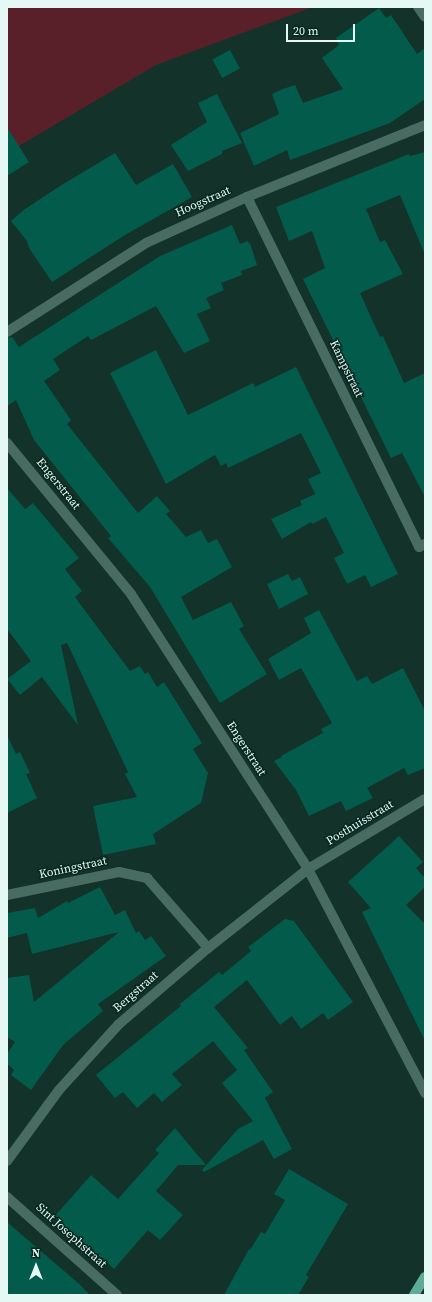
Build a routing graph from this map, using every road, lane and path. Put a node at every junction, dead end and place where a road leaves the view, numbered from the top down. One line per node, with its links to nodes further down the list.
1 (418, 7): 2 (street)
2 (425, 17)
3 (425, 125): 4 (street, Hoogstraat)
4 (247, 197): 5 (street, Hoogstraat); 7 (street, Kampstraat)
5 (7, 332)
6 (7, 443): 9 (street, Engerstraat)
7 (425, 544)
8 (425, 799): 9 (street, Posthuisstraat)
9 (308, 869): 11 (street, Bergstraat); 12 (street, Engerstraat)
10 (7, 895): 11 (street, Koningstraat)
11 (208, 948): 13 (street, Bergstraat)
12 (425, 1093)
13 (7, 1161)
14 (7, 1197): 16 (street, Sint Josephstraat)
15 (425, 1277): 17 (main road)
16 (117, 1295)
17 (414, 1295)

